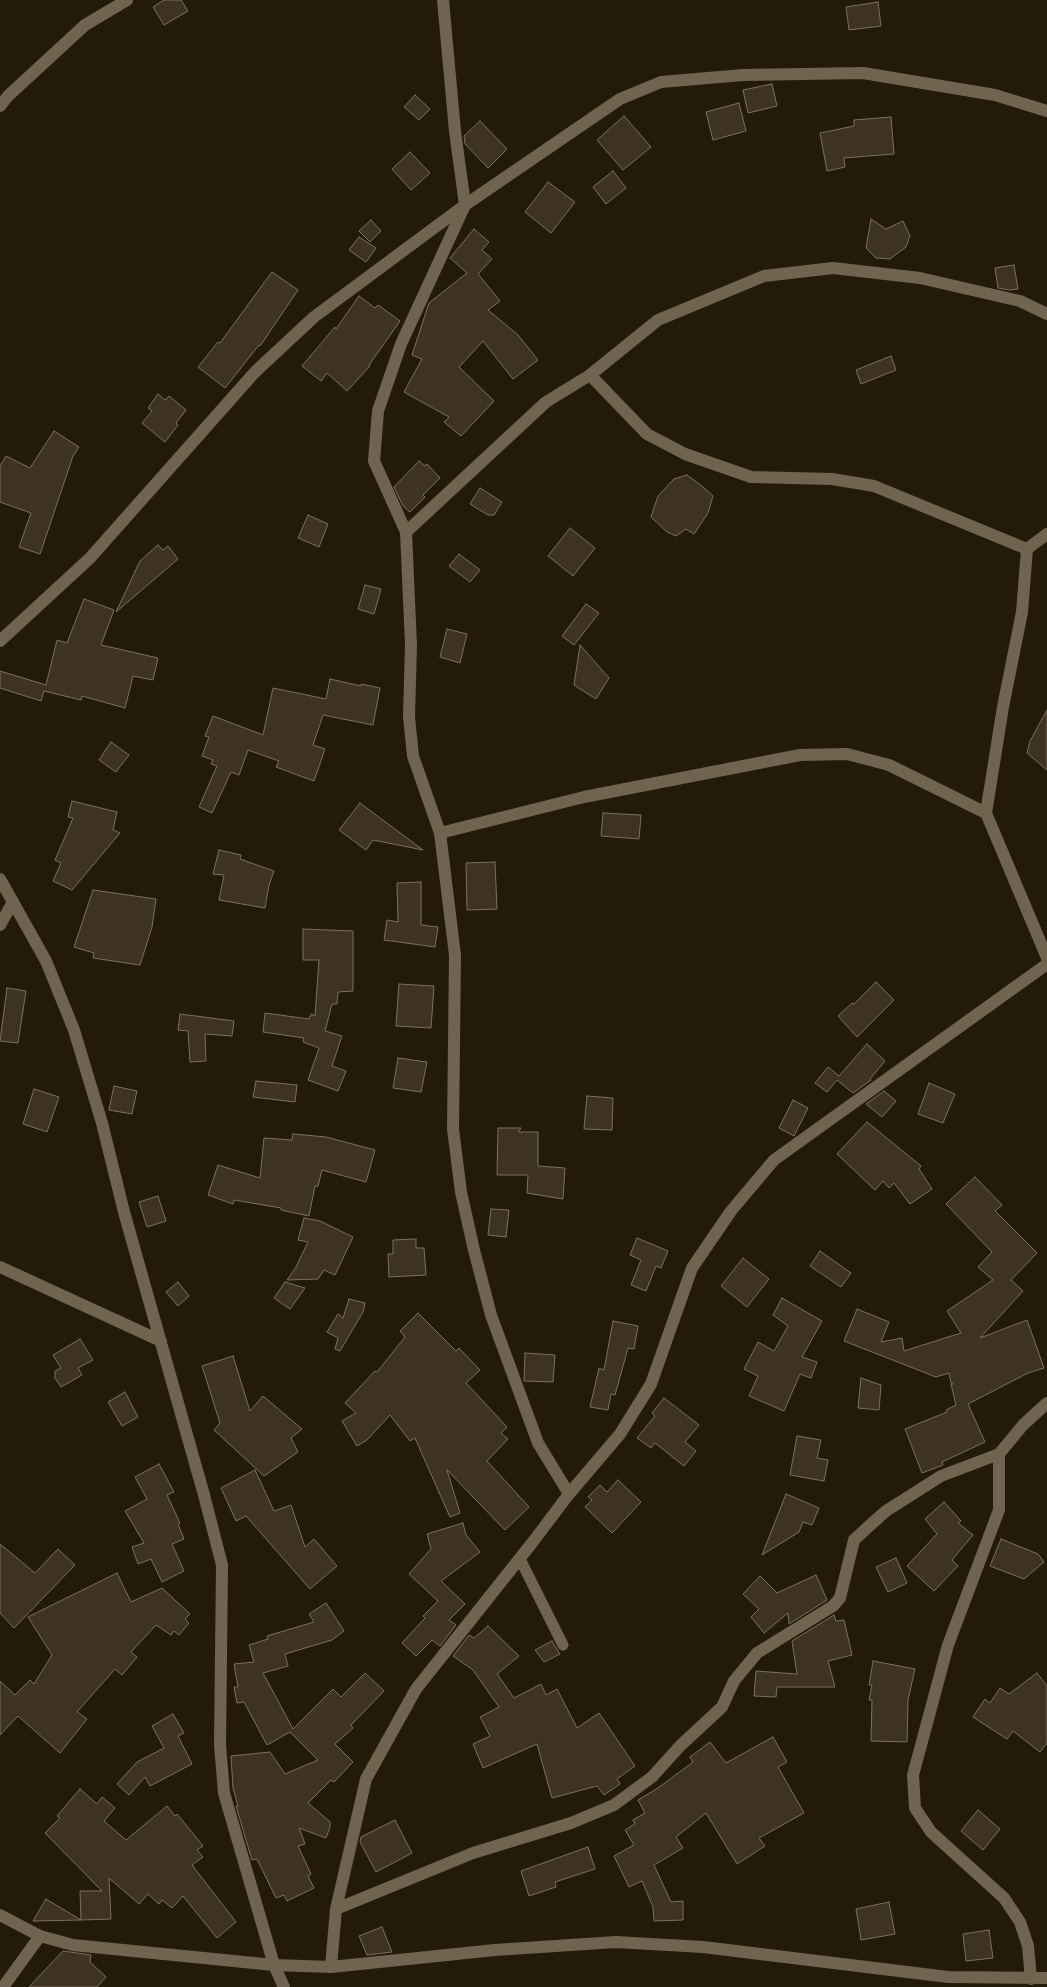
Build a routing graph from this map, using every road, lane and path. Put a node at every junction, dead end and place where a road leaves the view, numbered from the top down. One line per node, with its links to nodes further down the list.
1 (128, 0): 3 (street)
2 (443, 0): 5 (street)
3 (0, 106)
4 (1047, 111): 5 (street)
5 (465, 206): 8 (street); 11 (street)
6 (1047, 314): 7 (street)
7 (590, 375): 8 (street); 10 (street)
8 (406, 532): 13 (street)
9 (1047, 534): 10 (street)
10 (1026, 549): 12 (street)
11 (0, 641)
12 (986, 813): 13 (street); 17 (street)
13 (440, 833): 23 (street)
14 (0, 880): 15 (street)
15 (13, 902): 16 (street); 20 (street)
16 (0, 925)
17 (1047, 958)
18 (1047, 964): 23 (street)
19 (0, 1267): 20 (street)
20 (161, 1341): 29 (street)
21 (1047, 1403): 22 (street)
22 (999, 1454): 26 (street); 31 (street)
23 (569, 1494): 24 (street)
24 (520, 1559): 25 (lane); 26 (street)
25 (562, 1645)
26 (336, 1909): 30 (street)
27 (0, 1915): 28 (street)
28 (40, 1936): 29 (street); 33 (street)
29 (274, 1965): 30 (street); 34 (street)
30 (331, 1967): 31 (street)
31 (1031, 1978): 32 (street)
32 (1047, 1978)
33 (4, 1987)
34 (284, 1987)

